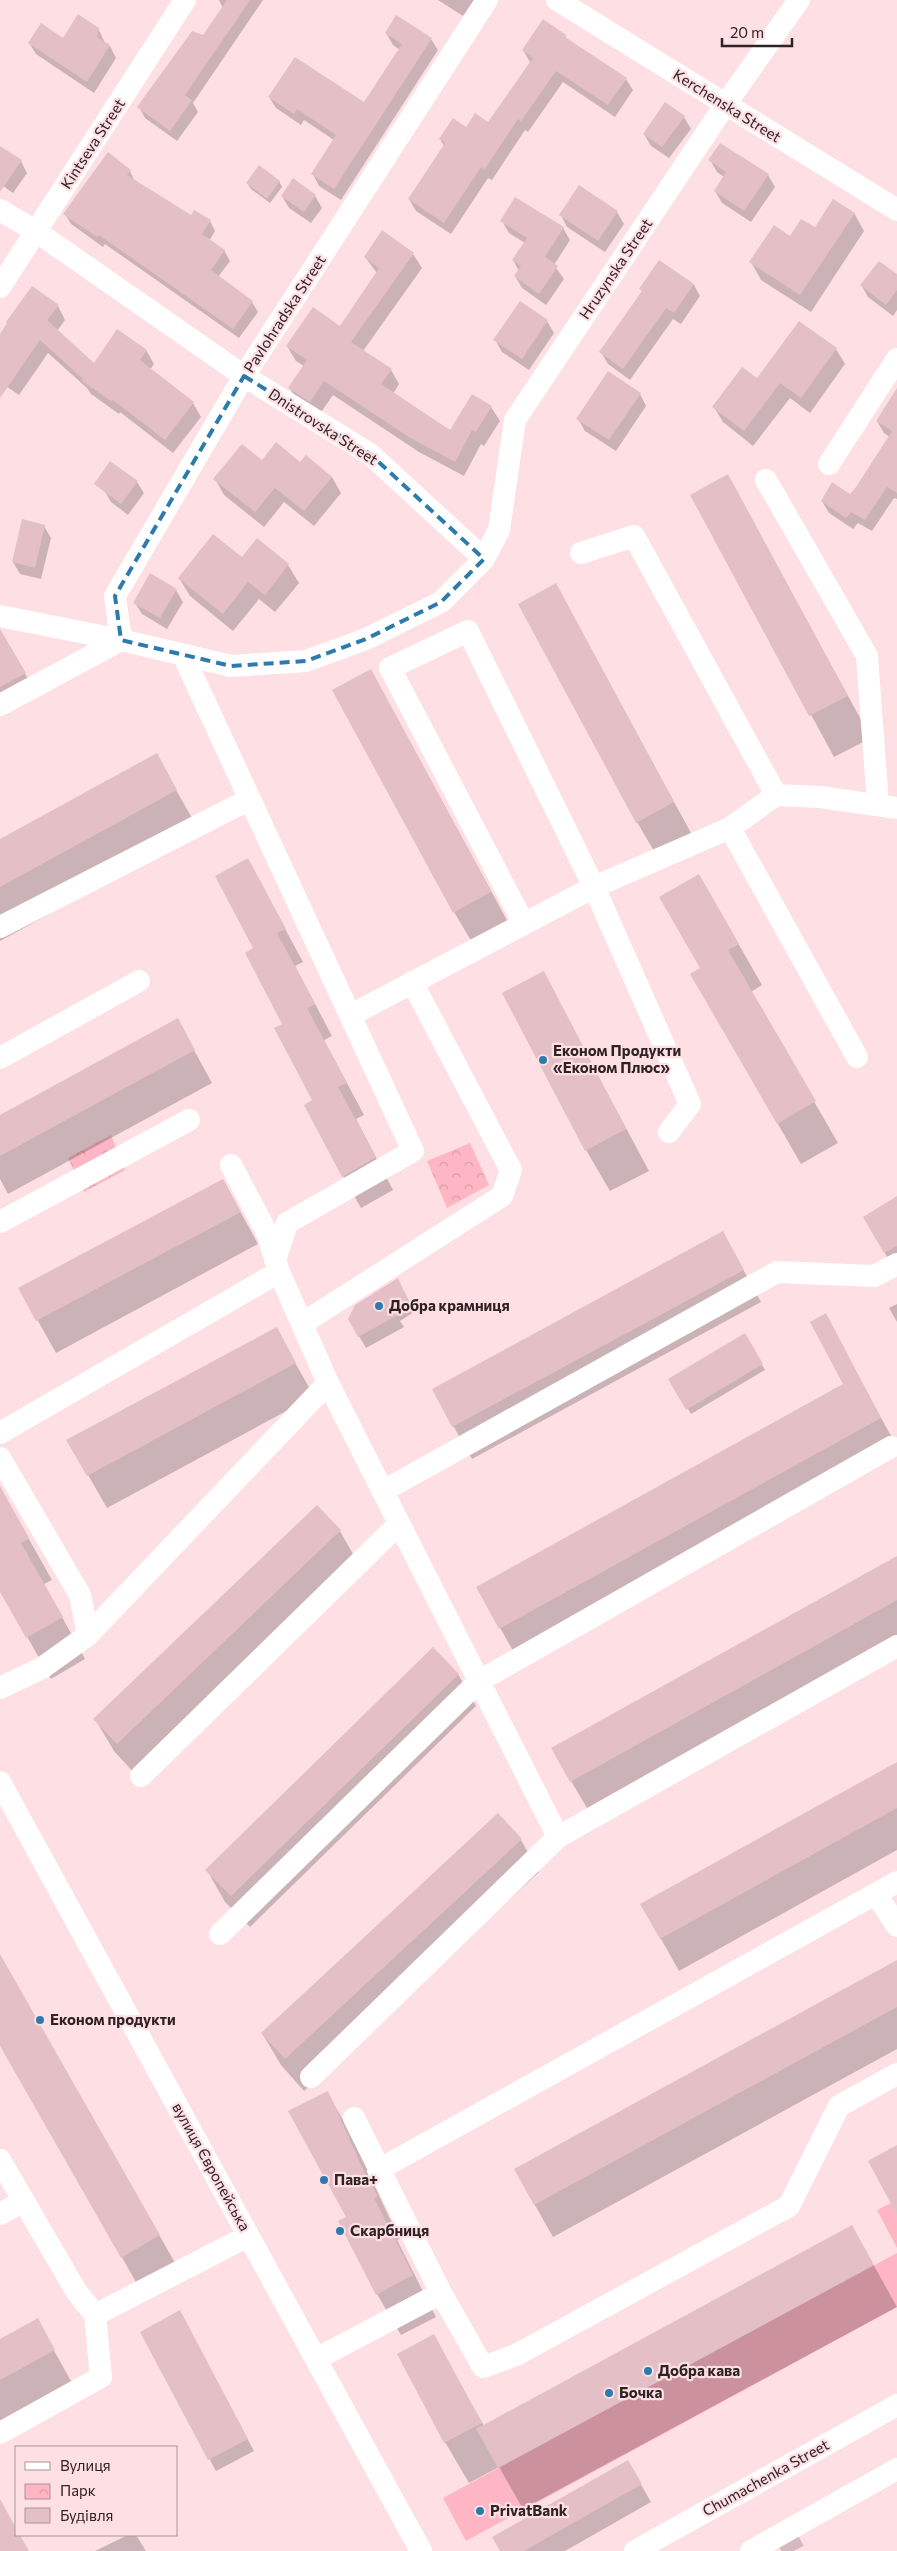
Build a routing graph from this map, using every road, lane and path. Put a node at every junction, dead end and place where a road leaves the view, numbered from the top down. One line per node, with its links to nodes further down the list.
1 (185, 0): 8 (street, Kintseva Street)
2 (487, 0): 11 (street, Pavlohradska Street)
3 (557, 0): 5 (street, Kerchenska Street)
4 (799, 0): 5 (street, Hruzynska Street)
5 (725, 105): 7 (street, Kerchenska Street); 15 (street, Hruzynska Street)
6 (0, 210): 8 (street, Dnistrovska Street)
7 (897, 210)
8 (37, 232): 9 (street, Kintseva Street); 11 (street, Dnistrovska Street)
9 (0, 288)
10 (897, 359): 12 (street)
11 (244, 376): 15 (street, Dnistrovska Street); 17 (street, Pavlohradska Street)
12 (829, 464)
13 (766, 480): 22 (street)
14 (581, 553): 20 (street)
15 (484, 559): 18 (street, Hruzynska Street)
16 (0, 616): 17 (street, Hruzynska Street)
17 (121, 640): 18 (street, Hruzynska Street); 19 (street)
18 (183, 655): 21 (street)
19 (0, 705)
20 (776, 795): 22 (street); 23 (street)
21 (250, 799): 26 (street); 29 (street)
22 (888, 806)
23 (730, 828): 24 (street); 30 (street)
24 (594, 887): 25 (street); 25 (street); 33 (street)
25 (524, 924): 28 (street)
26 (0, 927)
27 (139, 981): 31 (street)
28 (412, 982): 29 (street); 38 (street)
29 (351, 1015): 37 (street)
30 (857, 1057)
31 (0, 1058)
32 (189, 1120): 35 (street)
33 (669, 1132)
34 (231, 1165): 37 (street)
35 (0, 1222)
36 (897, 1264): 43 (street)
37 (277, 1266): 38 (street); 40 (street)
38 (303, 1323): 39 (street)
39 (328, 1383): 43 (street); 45 (street)
40 (0, 1433)
41 (891, 1447): 47 (street)
42 (0, 1458): 45 (street)
43 (383, 1491): 44 (street)
44 (399, 1524): 47 (street); 49 (street)
45 (88, 1635): 48 (street)
46 (897, 1646): 51 (street)
47 (479, 1681): 51 (street); 55 (street)
48 (0, 1688)
49 (141, 1776)
50 (0, 1782): 63 (street, вулиця Європейська)
51 (558, 1837): 57 (street)
52 (897, 1882): 53 (street)
53 (876, 1894): 54 (street); 60 (street)
54 (897, 1926)
55 (220, 1934)
56 (897, 2074): 64 (street)
57 (311, 2077)
58 (354, 2118): 60 (street)
59 (0, 2160): 61 (street)
60 (378, 2170): 64 (street)
61 (24, 2201): 62 (street); 65 (street)
62 (0, 2214)
63 (248, 2236): 65 (street); 66 (street, вулиця Європейська)
64 (441, 2293): 66 (street)
65 (95, 2315): 68 (street)
66 (316, 2359): 70 (street, вулиця Європейська)
67 (897, 2405): 71 (street, Chumachenka Street)
68 (0, 2433)
69 (897, 2469): 72 (street)
70 (421, 2551)
71 (635, 2551)
72 (751, 2551)

